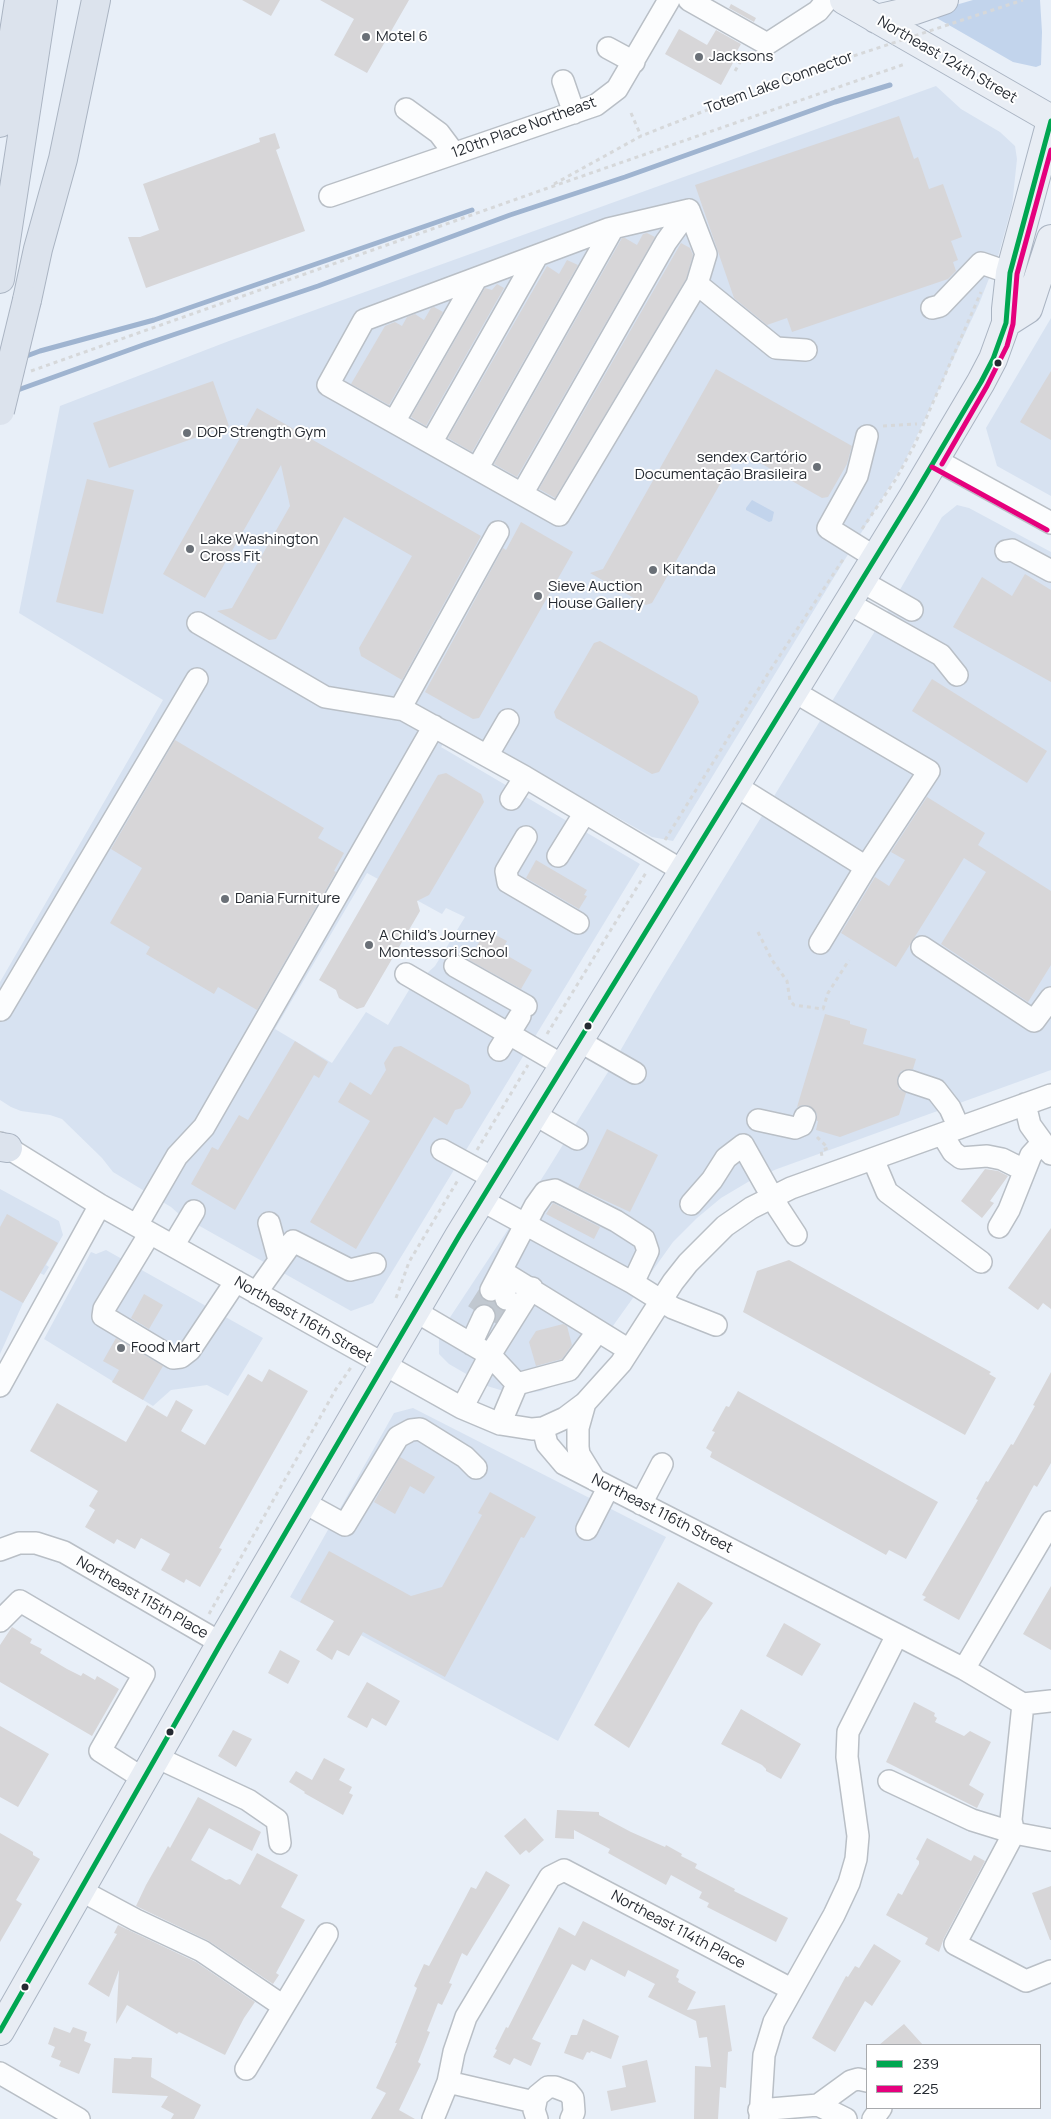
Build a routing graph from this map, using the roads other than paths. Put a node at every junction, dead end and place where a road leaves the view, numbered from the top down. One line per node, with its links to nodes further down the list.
1 (19, 0): 18 (highway)
2 (43, 0): 26 (highway)
3 (96, 0): 11 (highway)
4 (102, 0): 11 (highway)
5 (669, 0): 13 (street, 120th Place Northeast)
6 (689, 0): 7 (street)
7 (827, 0)
8 (844, 0): 10 (main road, Northeast 124th Street)
9 (944, 0): 10 (main road)
10 (876, 20): 17 (main road, Northeast 124th Street)
11 (90, 26): 32 (highway, bridge)
12 (608, 48): 13 (street)
13 (634, 62): 16 (street, 120th Place Northeast)
14 (563, 81): 16 (street)
15 (406, 110): 19 (street)
16 (574, 112): 19 (street, 120th Place Northeast)
17 (1051, 120): 25 (main road)
18 (0, 123)
19 (454, 153): 20 (street, 120th Place Northeast)
20 (330, 196)
21 (689, 210): 22 (street); 28 (street); 38 (street)
22 (613, 228): 24 (street); 37 (street)
23 (1051, 238): 30 (main road)
24 (537, 256): 27 (street); 35 (street)
25 (990, 263): 29 (street); 30 (main road)
26 (0, 279)
27 (476, 279): 33 (street); 33 (street)
28 (697, 284): 31 (street); 38 (street)
29 (932, 308)
30 (1006, 323): 36 (main road)
31 (806, 350)
32 (0, 411)
33 (394, 422): 35 (street)
34 (867, 436): 42 (street)
35 (431, 443): 37 (street)
36 (936, 460): 39 (street); 42 (main road)
37 (477, 469): 38 (street)
38 (522, 494)
39 (1051, 523)
40 (498, 532): 50 (street)
41 (1006, 551): 43 (street)
42 (876, 558): 44 (main road)
43 (1049, 565)
44 (855, 592): 45 (street); 47 (street); 49 (main road)
45 (912, 610)
46 (198, 624): 50 (street)
47 (956, 675)
48 (197, 679): 68 (street)
49 (793, 691): 55 (main road); 60 (street)
50 (400, 709): 52 (street)
51 (508, 720): 53 (street)
52 (434, 726): 53 (street); 94 (street)
53 (487, 756): 54 (street)
54 (525, 777): 56 (street); 57 (street)
55 (736, 786): 60 (street); 61 (main road)
56 (512, 799)
57 (584, 814): 59 (street); 61 (street)
58 (526, 837): 62 (street)
59 (558, 856)
60 (866, 866): 63 (street)
61 (682, 870): 70 (main road)
62 (578, 923)
63 (820, 943)
64 (922, 947): 67 (street)
65 (455, 966): 69 (street)
66 (406, 974): 69 (street)
67 (1051, 998)
68 (1, 1010)
69 (513, 1027): 71 (street)
70 (579, 1041): 71 (main road); 72 (street)
71 (564, 1066): 76 (main road)
72 (635, 1073)
73 (909, 1081): 79 (street)
74 (1051, 1095): 75 (street)
75 (1025, 1104): 79 (street); 82 (street)
76 (534, 1114): 80 (street); 86 (main road)
77 (805, 1117): 78 (street)
78 (758, 1120)
79 (950, 1131): 84 (street); 85 (street)
80 (577, 1139)
81 (3, 1146): 89 (street, Northeast 116th Street)
82 (1047, 1149): 85 (street)
83 (442, 1150): 86 (street)
84 (873, 1159): 87 (street); 98 (street)
85 (1024, 1170): 93 (street)
86 (488, 1189): 92 (street); 107 (main road)
87 (772, 1197): 88 (street); 95 (street); 106 (street)
88 (692, 1204)
89 (100, 1205): 94 (street, Northeast 116th Street); 116 (street)
90 (194, 1211): 96 (street)
91 (269, 1223): 97 (street)
92 (525, 1226): 100 (street); 102 (street); 102 (street)
93 (999, 1227)
94 (143, 1229): 96 (street, Northeast 116th Street); 101 (street)
95 (796, 1235)
96 (174, 1246): 101 (street, Northeast 116th Street)
97 (279, 1260): 99 (street); 104 (street)
98 (981, 1262)
99 (375, 1264)
100 (501, 1271): 103 (street); 105 (street)
101 (236, 1282): 104 (street, Northeast 116th Street)
102 (633, 1283): 106 (street)
103 (532, 1288): 110 (street); 113 (street)
104 (256, 1293): 114 (street, Northeast 116th Street)
105 (502, 1297)
106 (662, 1300): 109 (street); 112 (street)
107 (403, 1309): 111 (street); 114 (main road)
108 (488, 1319): 111 (street)
109 (716, 1325)
110 (598, 1331): 112 (street); 115 (street)
111 (473, 1341): 113 (street)
112 (630, 1350): 117 (street)
113 (490, 1355): 115 (street); 118 (street)
114 (382, 1365): 118 (street, Northeast 116th Street); 124 (main road)
115 (517, 1384): 119 (street)
116 (0, 1386)
117 (585, 1403): 120 (street); 123 (street)
118 (462, 1408): 119 (street, Northeast 116th Street)
119 (500, 1424): 120 (street, Northeast 116th Street)
120 (543, 1428): 123 (street, Northeast 116th Street)
121 (662, 1464): 125 (street)
122 (476, 1468): 124 (street)
123 (601, 1484): 125 (street, Northeast 116th Street); 127 (street)
124 (304, 1502): 131 (main road)
125 (641, 1504): 130 (street, Northeast 116th Street)
126 (1051, 1522): 132 (street)
127 (587, 1529)
128 (0, 1550): 131 (street, Northeast 115th Place)
129 (0, 1621): 135 (street)
130 (897, 1635): 132 (street, Northeast 116th Street); 143 (street)
131 (221, 1643): 135 (main road)
132 (964, 1669): 134 (street, Northeast 116th Street)
133 (1051, 1701): 134 (street)
134 (1023, 1704): 137 (street)
135 (150, 1768): 139 (street); 140 (main road)
136 (889, 1781): 137 (street)
137 (1014, 1832): 138 (street); 142 (street)
138 (1051, 1840)
139 (280, 1842)
140 (80, 1890): 144 (street); 145 (main road)
141 (326, 1934): 144 (street)
142 (1051, 1971)
143 (791, 1989): 149 (street, Northeast 114th Place); 152 (street)
144 (283, 2006): 146 (street)
145 (0, 2031)
146 (246, 2069)
147 (0, 2073): 153 (street)
148 (866, 2080): 150 (street)
149 (448, 2082): 151 (street); 154 (street)
150 (818, 2105): 152 (street); 156 (street)
151 (536, 2111): 155 (street)
152 (760, 2114)
153 (79, 2119)
154 (433, 2119)
155 (571, 2119)
156 (846, 2119)

